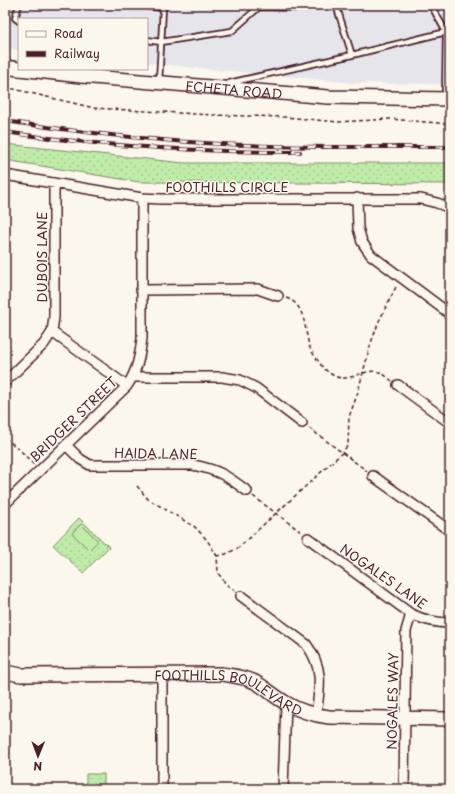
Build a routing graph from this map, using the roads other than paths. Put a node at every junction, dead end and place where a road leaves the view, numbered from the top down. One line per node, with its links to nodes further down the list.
1 (19, 5): 9 (lane)
2 (136, 5): 6 (lane)
3 (333, 5): 8 (lane)
4 (336, 5): 14 (lane)
5 (431, 5): 11 (lane)
6 (164, 6): 13 (lane)
7 (257, 6): 8 (lane); 13 (lane)
8 (300, 6)
9 (18, 20)
10 (450, 26): 11 (lane)
11 (446, 32): 14 (lane); 20 (lane)
12 (148, 40): 13 (lane)
13 (161, 42): 18 (lane)
14 (352, 55): 19 (lane)
15 (5, 67): 16 (street, ECHETA ROAD)
16 (18, 69)
17 (30, 70): 18 (street, ECHETA ROAD)
18 (159, 82): 19 (street, ECHETA ROAD)
19 (212, 87): 20 (street, ECHETA ROAD)
20 (447, 99)
21 (5, 175): 22 (street, FOOTHILLS CIRCLE)
22 (54, 183): 23 (street, FOOTHILLS CIRCLE); 29 (street, DUBOIS LANE)
23 (142, 198): 24 (street, FOOTHILLS CIRCLE); 26 (street, BRIDGER STREET)
24 (357, 198): 25 (street, FOOTHILLS CIRCLE); 28 (street)
25 (450, 208)
26 (141, 290): 27 (street); 30 (street, BRIDGER STREET)
27 (278, 296)
28 (450, 314)
29 (52, 332): 31 (street); 32 (street)
30 (133, 377): 32 (street, BRIDGER STREET); 34 (street)
31 (5, 382)
32 (127, 386): 36 (street, BRIDGER STREET)
33 (398, 386): 35 (street)
34 (302, 423)
35 (450, 423)
36 (66, 445): 38 (street, HAIDA LANE); 39 (street, BRIDGER STREET)
37 (373, 476): 40 (street)
38 (247, 491)
39 (5, 504)
40 (450, 531)
41 (308, 538): 43 (street, NOGALES LANE)
42 (241, 596): 48 (street)
43 (411, 614): 44 (street, NOGALES LANE); 49 (street, NOGALES WAY)
44 (450, 623)
45 (5, 672): 46 (street, FOOTHILLS BOULEVARD)
46 (162, 674): 47 (street, FOOTHILLS BOULEVARD); 51 (street)
47 (286, 703): 48 (street, FOOTHILLS BOULEVARD); 52 (street)
48 (316, 715): 49 (street, FOOTHILLS BOULEVARD)
49 (405, 718): 50 (street, FOOTHILLS BOULEVARD); 53 (street, NOGALES WAY)
50 (450, 719)
51 (162, 789)
52 (283, 789)
53 (404, 789)

